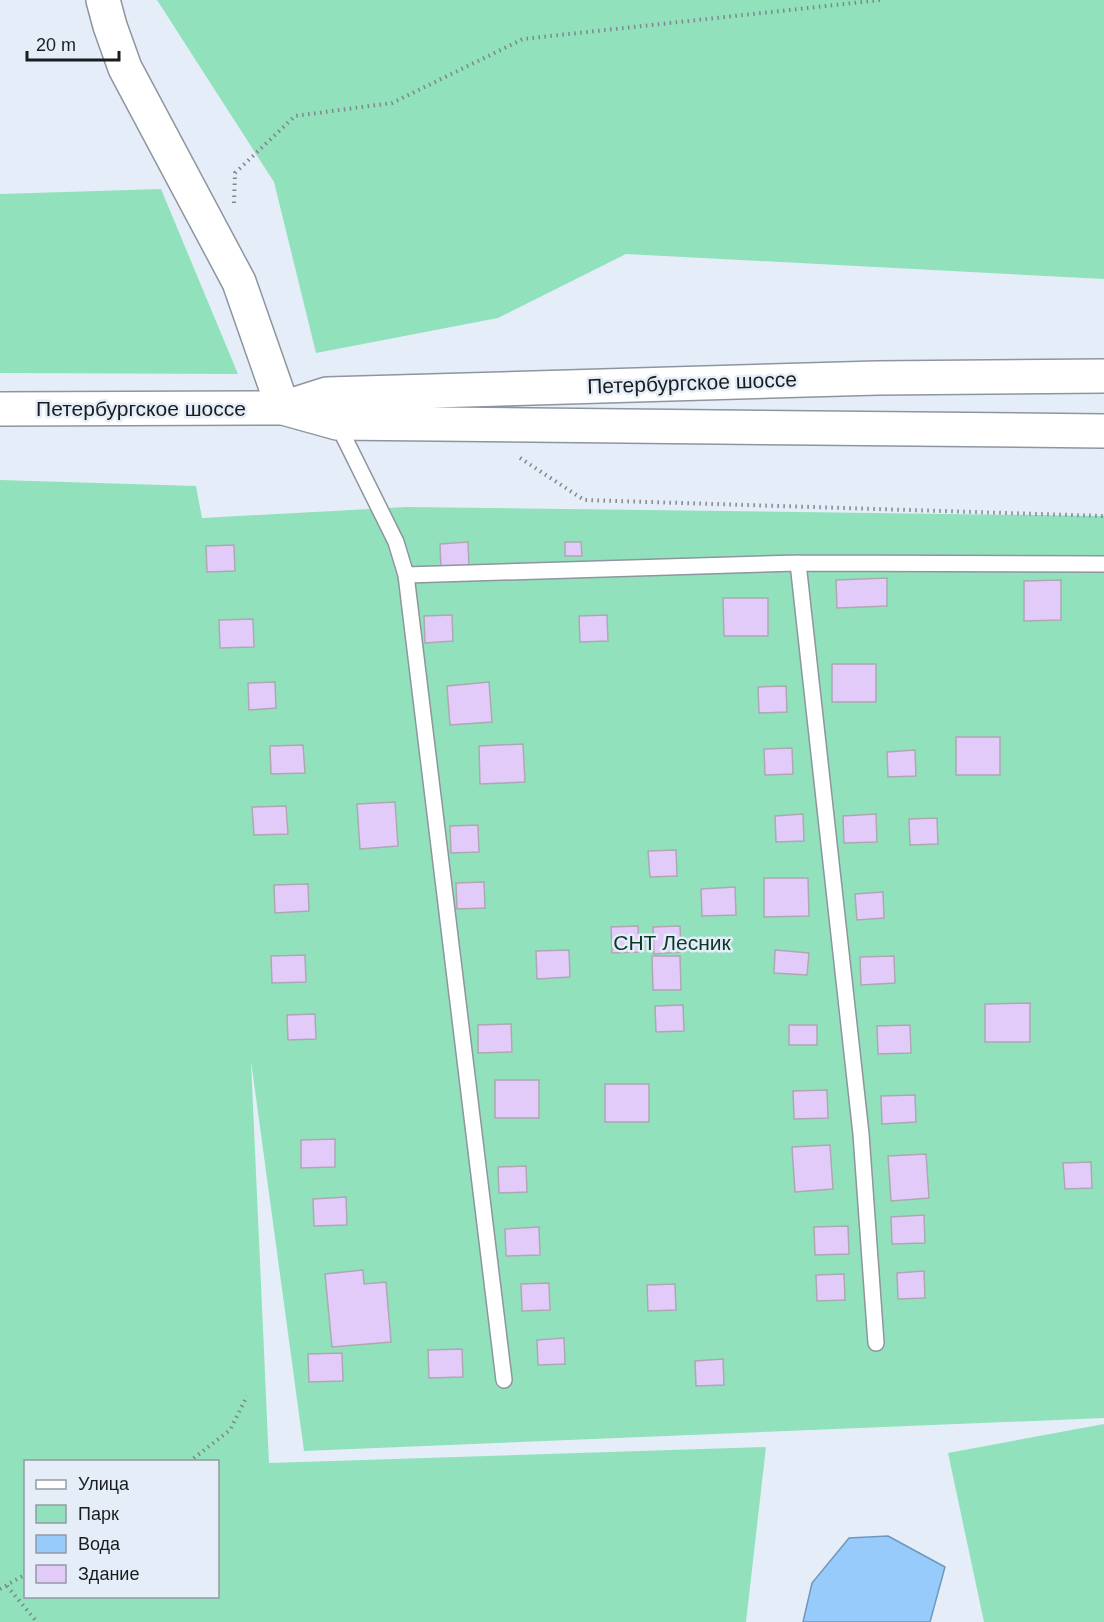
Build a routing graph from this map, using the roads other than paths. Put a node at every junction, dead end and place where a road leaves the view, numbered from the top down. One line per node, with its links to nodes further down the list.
1 (103, 0): 3 (main road)
2 (1104, 376): 3 (main road, Петербургское шоссе)
3 (283, 408): 4 (main road, Петербургское шоссе); 5 (main road, Петербургское шоссе)
4 (0, 409)
5 (337, 423): 6 (main road, Петербургское шоссе); 9 (lane)
6 (1104, 431)
7 (798, 563): 8 (lane); 9 (lane); 10 (lane)
8 (1104, 564)
9 (406, 575): 11 (lane)
10 (876, 1343)
11 (504, 1380)

